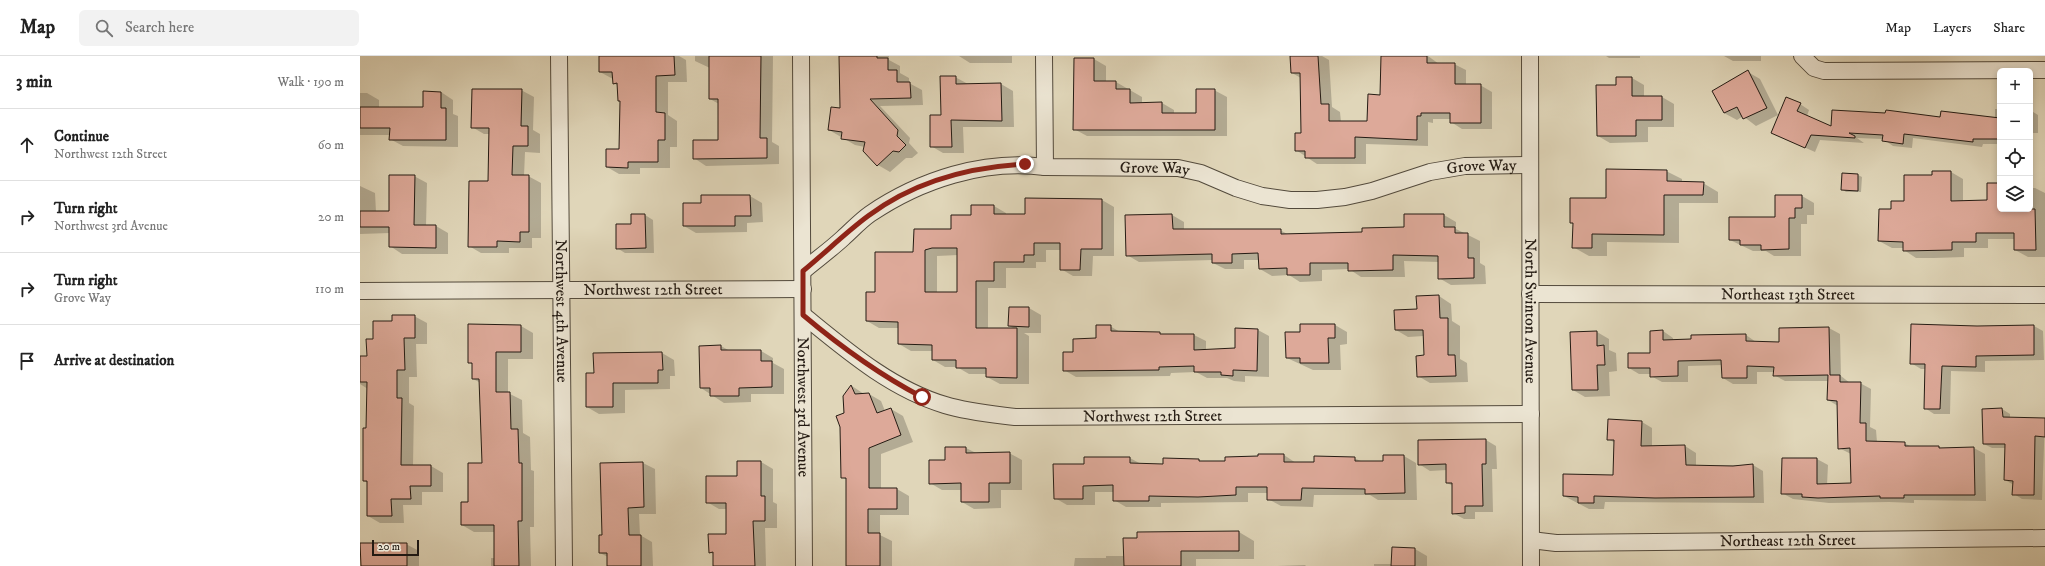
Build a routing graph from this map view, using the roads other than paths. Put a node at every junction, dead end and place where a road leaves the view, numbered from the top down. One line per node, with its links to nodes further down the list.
1 (559, 56): 11 (street, Northwest 4th Avenue)
2 (801, 56): 9 (street, Northwest 3rd Avenue)
3 (1044, 56): 8 (street)
4 (1530, 56): 7 (street, North Swinton Avenue)
5 (1802, 56): 6 (street)
6 (2045, 70)
7 (1530, 165): 8 (street, Grove Way); 13 (street, North Swinton Avenue)
8 (1045, 167): 9 (street, Grove Way)
9 (803, 271): 10 (street, Northwest 3rd Avenue)
10 (803, 289): 11 (street, Northwest 12th Street); 15 (street, Northwest 3rd Avenue)
11 (561, 290): 12 (street, Northwest 12th Street); 19 (street, Northwest 4th Avenue)
12 (360, 291)
13 (1530, 294): 14 (street, Northeast 13th Street); 16 (street, North Swinton Avenue)
14 (2045, 295)
15 (803, 315): 16 (street, Northwest 12th Street); 20 (street, Northwest 3rd Avenue)
16 (1530, 414): 18 (street, North Swinton Avenue)
17 (2045, 538): 18 (street, Northeast 12th Street)
18 (1531, 540): 21 (street, North Swinton Avenue)
19 (564, 566)
20 (804, 566)
21 (1531, 566)

